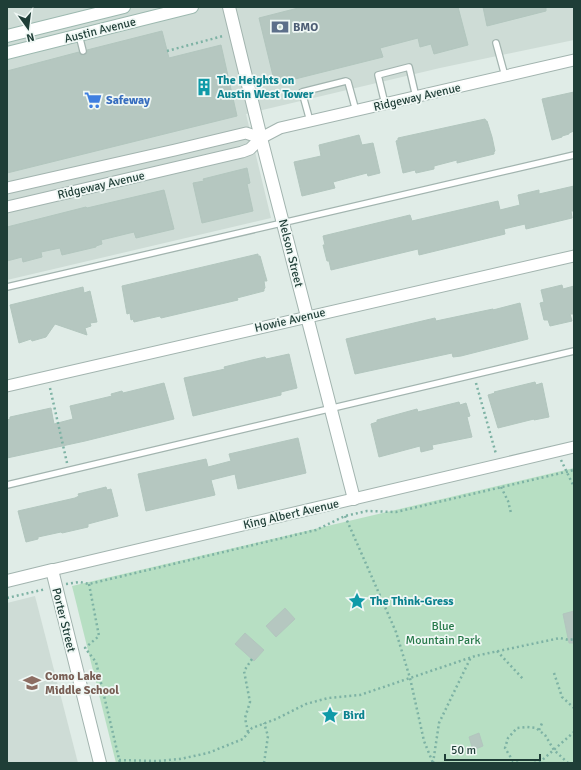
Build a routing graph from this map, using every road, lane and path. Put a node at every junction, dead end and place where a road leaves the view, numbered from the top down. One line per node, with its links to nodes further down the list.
1 (124, 7): 5 (street, Austin Avenue)
2 (192, 7): 4 (street, Austin Avenue)
3 (229, 7): 17 (street, Nelson Street)
4 (79, 35): 8 (lane); 10 (street, Austin Avenue)
5 (7, 36)
6 (223, 36): 9 (path)
7 (496, 43): 12 (lane)
8 (83, 51)
9 (167, 51)
10 (7, 53)
11 (574, 60): 12 (street, Ridgeway Avenue)
12 (505, 76): 13 (street, Ridgeway Avenue)
13 (416, 96): 14 (street, Ridgeway Avenue); 14 (lane)
14 (385, 104): 15 (street, Ridgeway Avenue)
15 (356, 111): 16 (street, Ridgeway Avenue); 16 (lane)
16 (310, 121): 17 (street, Ridgeway Avenue)
17 (261, 138): 19 (street, Ridgeway Avenue); 20 (street, Ridgeway Avenue); 21 (street, Nelson Street)
18 (574, 155): 21 (lane)
19 (7, 188)
20 (7, 207)
21 (283, 223): 23 (lane); 24 (street, Nelson Street)
22 (574, 256): 24 (street, Howie Avenue)
23 (7, 287)
24 (307, 316): 26 (street, Howie Avenue); 29 (street, Nelson Street)
25 (574, 351): 29 (lane)
26 (7, 386)
27 (50, 388): 34 (path)
28 (478, 390): 32 (path)
29 (330, 409): 34 (lane); 39 (street, Nelson Street)
30 (574, 446): 31 (street, King Albert Avenue)
31 (557, 451): 35 (path); 39 (street, King Albert Avenue)
32 (496, 454)
33 (574, 470): 35 (path)
34 (69, 471): 36 (lane)
35 (565, 472): 37 (path); 38 (path)
36 (7, 486)
37 (500, 487): 40 (path); 41 (path)
38 (574, 487)
39 (354, 499): 42 (street, King Albert Avenue)
40 (511, 513)
41 (345, 516): 45 (path); 53 (path)
42 (52, 570): 43 (street, King Albert Avenue); 63 (street, Porter Street)
43 (7, 581)
44 (68, 583): 45 (path)
45 (89, 584): 62 (path)
46 (45, 589): 47 (path)
47 (7, 598)
48 (574, 639): 49 (path)
49 (497, 651): 50 (path); 54 (path)
50 (471, 657): 53 (path); 53 (path)
51 (252, 659): 59 (path)
52 (554, 673): 55 (path)
53 (410, 678): 57 (path)
54 (524, 680)
55 (574, 708)
56 (543, 721): 58 (path)
57 (264, 724): 59 (path); 64 (path)
58 (539, 730): 61 (path); 65 (path)
59 (248, 732): 62 (path)
60 (574, 732): 61 (path)
61 (554, 750): 66 (path); 67 (path)
62 (119, 762)
63 (100, 763)
64 (264, 763)
65 (518, 763)
66 (534, 763)
67 (568, 763)

